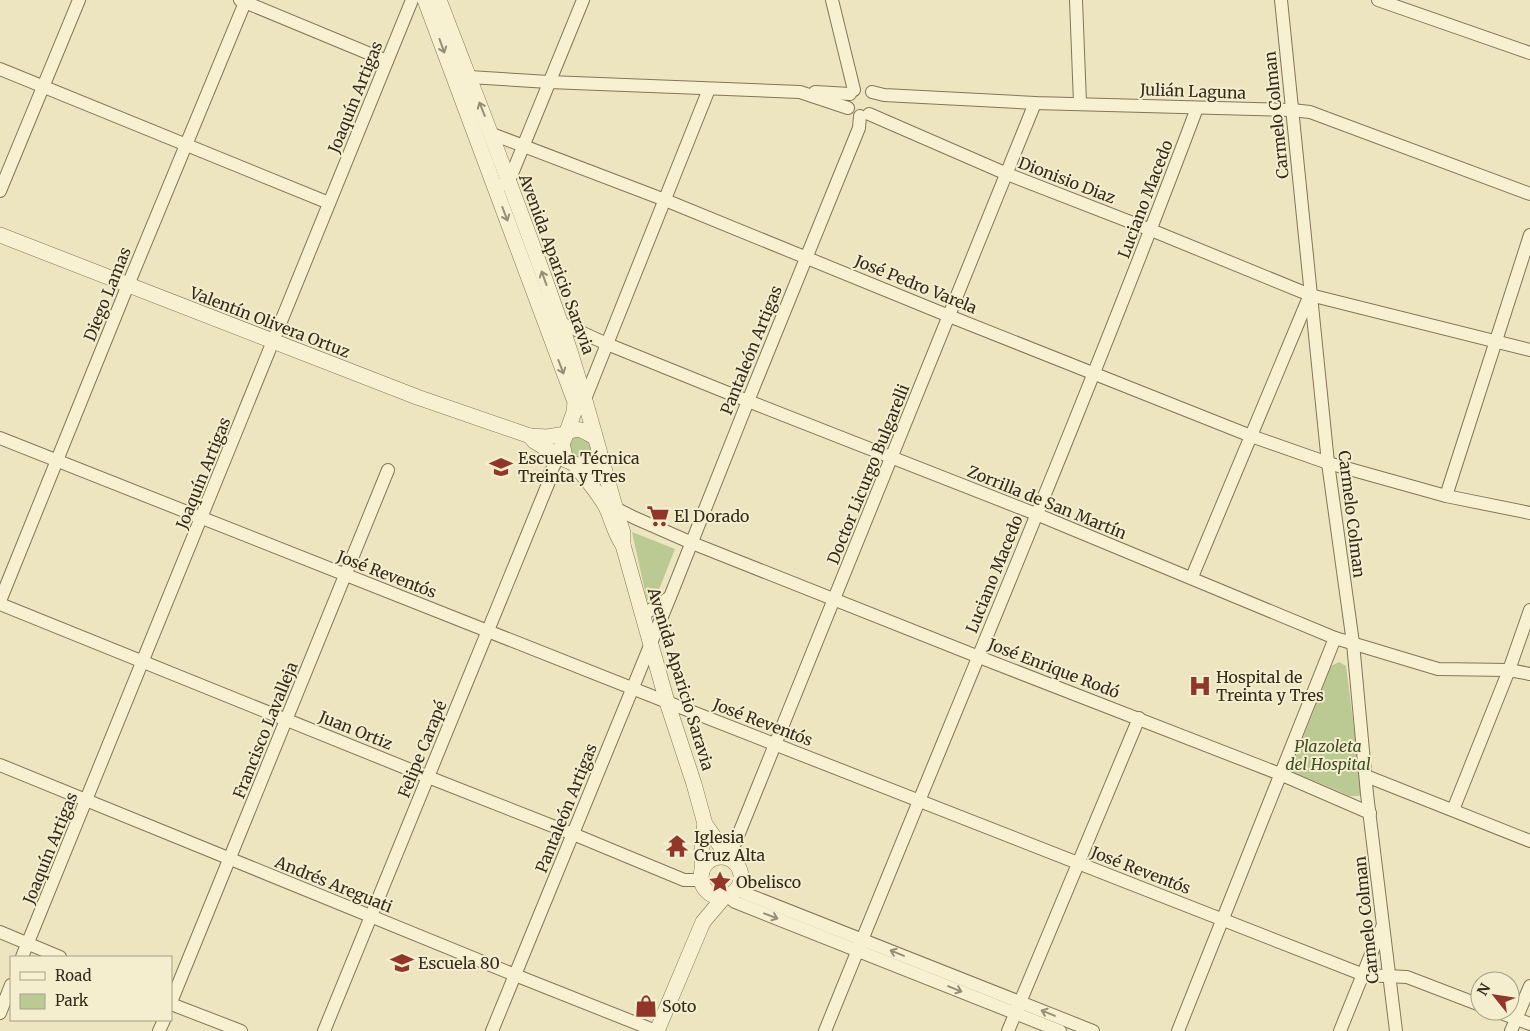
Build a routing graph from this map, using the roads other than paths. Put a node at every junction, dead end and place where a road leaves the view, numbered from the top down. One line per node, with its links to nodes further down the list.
1 (79, 0): 16 (street)
2 (412, 0): 12 (street, Joaquín Artigas)
3 (425, 0): 14 (street, Avenida Aparicio Saravia, one-way to 14)
4 (439, 0): 14 (street, Avenida Aparicio Saravia)
5 (583, 0): 15 (street)
6 (832, 0): 19 (street)
7 (1076, 0): 22 (street)
8 (1281, 0): 25 (street, Carmelo Colman)
9 (243, 1): 12 (street); 28 (street, Diego Lamas)
10 (1383, 1): 11 (street)
11 (1530, 53)
12 (387, 61): 35 (street, Joaquín Artigas)
13 (0, 69): 16 (street)
14 (462, 79): 15 (street); 27 (street, Avenida Aparicio Saravia, one-way to 14); 31 (street, Avenida Aparicio Saravia)
15 (549, 82): 17 (street); 29 (street)
16 (43, 87): 28 (street); 32 (street)
17 (708, 89): 18 (street); 34 (street)
18 (800, 92): 19 (street); 23 (street)
19 (852, 92): 20 (street); 23 (street)
20 (872, 92): 21 (street, Julián Laguna); 26 (street)
21 (1035, 102): 22 (street, Julián Laguna); 30 (street, Doctor Licurgo Bulgarelli)
22 (1080, 103): 24 (street, Julián Laguna)
23 (848, 108): 26 (street)
24 (1197, 108): 25 (street, Julián Laguna); 36 (street, Luciano Macedo)
25 (1292, 110): 33 (street, Julián Laguna); 41 (street, Carmelo Colman)
26 (864, 115): 30 (street, Dionisio Diaz); 39 (street, Pantaleón Artigas)
27 (492, 134): 29 (street, José Pedro Varela); 31 (street, Avenida Aparicio Saravia)
28 (186, 145): 35 (street); 40 (street, Diego Lamas)
29 (524, 146): 31 (street); 34 (street, José Pedro Varela)
30 (1007, 174): 36 (street, Dionisio Diaz); 42 (street, Doctor Licurgo Bulgarelli)
31 (502, 184): 43 (street, Avenida Aparicio Saravia, one-way to 31); 51 (street, Avenida Aparicio Saravia, one-way to 51)
32 (0, 191)
33 (1530, 194)
34 (665, 200): 39 (street, José Pedro Varela); 46 (street)
35 (329, 203): 44 (street, Joaquín Artigas)
36 (1151, 230): 41 (street, Dionisio Diaz); 48 (street, Luciano Macedo)
37 (0, 235): 40 (street, Valentín Olivera Ortuz)
38 (1530, 235): 45 (street)
39 (806, 257): 42 (street, José Pedro Varela); 50 (street, Pantaleón Artigas)
40 (128, 285): 44 (street, Valentín Olivera Ortuz); 58 (street, Diego Lamas)
41 (1310, 294): 45 (street, Dionisio Diaz); 53 (street); 60 (street, Carmelo Colman)
42 (949, 316): 48 (street, José Pedro Varela); 57 (street, Doctor Licurgo Bulgarelli)
43 (561, 323): 46 (street, Zorrilla de San Martín); 49 (street, Avenida Aparicio Saravia)
44 (272, 342): 52 (street, Valentín Olivera Ortuz); 66 (street, Joaquín Artigas)
45 (1495, 342): 47 (street, Dionisio Diaz); 62 (street)
46 (607, 344): 49 (street); 50 (street, Zorrilla de San Martín)
47 (1530, 350)
48 (1093, 373): 53 (street, José Pedro Varela); 65 (street, Luciano Macedo)
49 (584, 399): 54 (street, Avenida Aparicio Saravia)
50 (748, 400): 57 (street, Zorrilla de San Martín); 67 (street, Pantaleón Artigas)
51 (566, 433): 52 (street, Valentín Olivera Ortuz); 54 (street); 59 (street)
52 (530, 436): 59 (street, Valentín Olivera Ortuz)
53 (1251, 436): 60 (street, José Pedro Varela); 70 (street)
54 (594, 437): 56 (street, Avenida Aparicio Saravia)
55 (0, 438): 58 (street, José Reventós)
56 (599, 454): 59 (street); 63 (street, Avenida Aparicio Saravia)
57 (892, 458): 65 (street, Zorrilla de San Martín); 72 (street, Doctor Licurgo Bulgarelli)
58 (56, 460): 66 (street, José Reventós); 73 (street, Diego Lamas)
59 (566, 460): 68 (street, Avenida Aparicio Saravia); 76 (street, Felipe Carapé)
60 (1328, 463): 62 (street, José Pedro Varela); 79 (street, Carmelo Colman)
61 (388, 470): 69 (street, Francisco Lavalleja)
62 (1446, 496): 64 (street, José Pedro Varela)
63 (615, 508): 67 (street, José Enrique Rodó); 68 (street, Avenida Aparicio Saravia)
64 (1530, 513)
65 (1036, 514): 70 (street, Zorrilla de San Martín); 80 (street, Luciano Macedo)
66 (202, 519): 69 (street, José Reventós); 81 (street, Joaquín Artigas)
67 (692, 543): 71 (street, Pantaleón Artigas); 72 (street, José Enrique Rodó)
68 (623, 545): 75 (street, Avenida Aparicio Saravia)
69 (345, 575): 76 (street, José Reventós); 87 (street, Francisco Lavalleja)
70 (1192, 577): 77 (street, Zorrilla de San Martín)
71 (670, 597): 75 (street); 78 (street, Pantaleón Artigas)
72 (835, 599): 80 (street, José Enrique Rodó); 88 (street, Doctor Licurgo Bulgarelli)
73 (0, 603): 81 (street, Juan Ortiz)
74 (1530, 610): 82 (street)
75 (643, 614): 78 (street, Avenida Aparicio Saravia)
76 (488, 631): 84 (street, José Reventós); 92 (street, Felipe Carapé)
77 (1336, 638): 79 (street, Zorrilla de San Martín); 90 (street)
78 (651, 643): 84 (street, Pantaleón Artigas); 85 (street, Avenida Aparicio Saravia)
79 (1352, 643): 82 (street, Zorrilla de San Martín); 91 (street, Carmelo Colman)
80 (979, 657): 86 (street, José Enrique Rodó); 94 (street, Luciano Macedo)
81 (143, 662): 87 (street, Juan Ortiz); 93 (street, Joaquín Artigas)
82 (1510, 670): 83 (street, Zorrilla de San Martín); 95 (street)
83 (1530, 674)
84 (632, 688): 85 (street, José Reventós); 98 (street, Pantaleón Artigas)
85 (667, 702): 88 (street, José Reventós); 97 (street, Avenida Aparicio Saravia)
86 (1139, 718): 90 (street, José Enrique Rodó); 102 (street)
87 (286, 720): 92 (street, Juan Ortiz); 100 (street, Francisco Lavalleja)
88 (776, 744): 94 (street, José Reventós); 101 (street, Doctor Licurgo Bulgarelli)
89 (0, 765): 93 (street, Andrés Areguati)
90 (1280, 774): 96 (street, José Enrique Rodó); 106 (street)
91 (1366, 776): 95 (street); 96 (street, Carmelo Colman)
92 (428, 777): 98 (street, Juan Ortiz); 105 (street, Felipe Carapé)
93 (87, 800): 100 (street, Andrés Areguati); 110 (street, Joaquín Artigas)
94 (919, 800): 102 (street, José Reventós); 111 (street, Luciano Macedo)
95 (1453, 810): 99 (street)
96 (1370, 813): 108 (street, Carmelo Colman)
97 (704, 824): 101 (street, Avenida Aparicio Saravia); 103 (street, Avenida Aparicio Saravia)
98 (573, 834): 103 (street, Juan Ortiz); 114 (street, Pantaleón Artigas)
99 (1530, 841)
100 (230, 858): 105 (street, Andrés Areguati); 119 (street, Francisco Lavalleja)
101 (729, 858): 103 (street); 104 (street)
102 (1078, 863): 106 (street, José Reventós); 122 (street)
103 (702, 879): 104 (street); 107 (street, Avenida Aparicio Saravia)
104 (730, 893): 107 (street); 111 (street)
105 (372, 917): 114 (street, Andrés Areguati); 126 (street, Felipe Carapé)
106 (1223, 920): 115 (street, José Reventós); 133 (street)
107 (703, 922): 128 (street)
108 (1383, 924): 115 (street); 116 (street, Carmelo Colman)
109 (0, 932): 110 (street)
110 (28, 944): 112 (street, Joaquín Artigas); 113 (street)
111 (860, 945): 122 (street); 129 (street, Luciano Macedo)
112 (22, 956)
113 (58, 956)
114 (515, 975): 127 (street, Pantaleón Artigas); 128 (street, Andrés Areguati)
115 (1364, 975): 116 (street, José Reventós); 134 (street)
116 (1388, 977): 120 (street, José Reventós); 135 (street, Carmelo Colman)
117 (1530, 986): 123 (street)
118 (10, 988): 124 (street)
119 (172, 1001)
120 (1470, 1001)
121 (172, 1003): 125 (street)
122 (1017, 1007): 130 (street); 131 (street); 132 (street, one-way to 122)
123 (1520, 1010)
124 (0, 1013)
125 (241, 1031)
126 (324, 1031)
127 (492, 1031)
128 (657, 1031)
129 (825, 1031)
130 (1008, 1031)
131 (1060, 1031)
132 (1093, 1031)
133 (1178, 1031)
134 (1340, 1031)
135 (1396, 1031)

